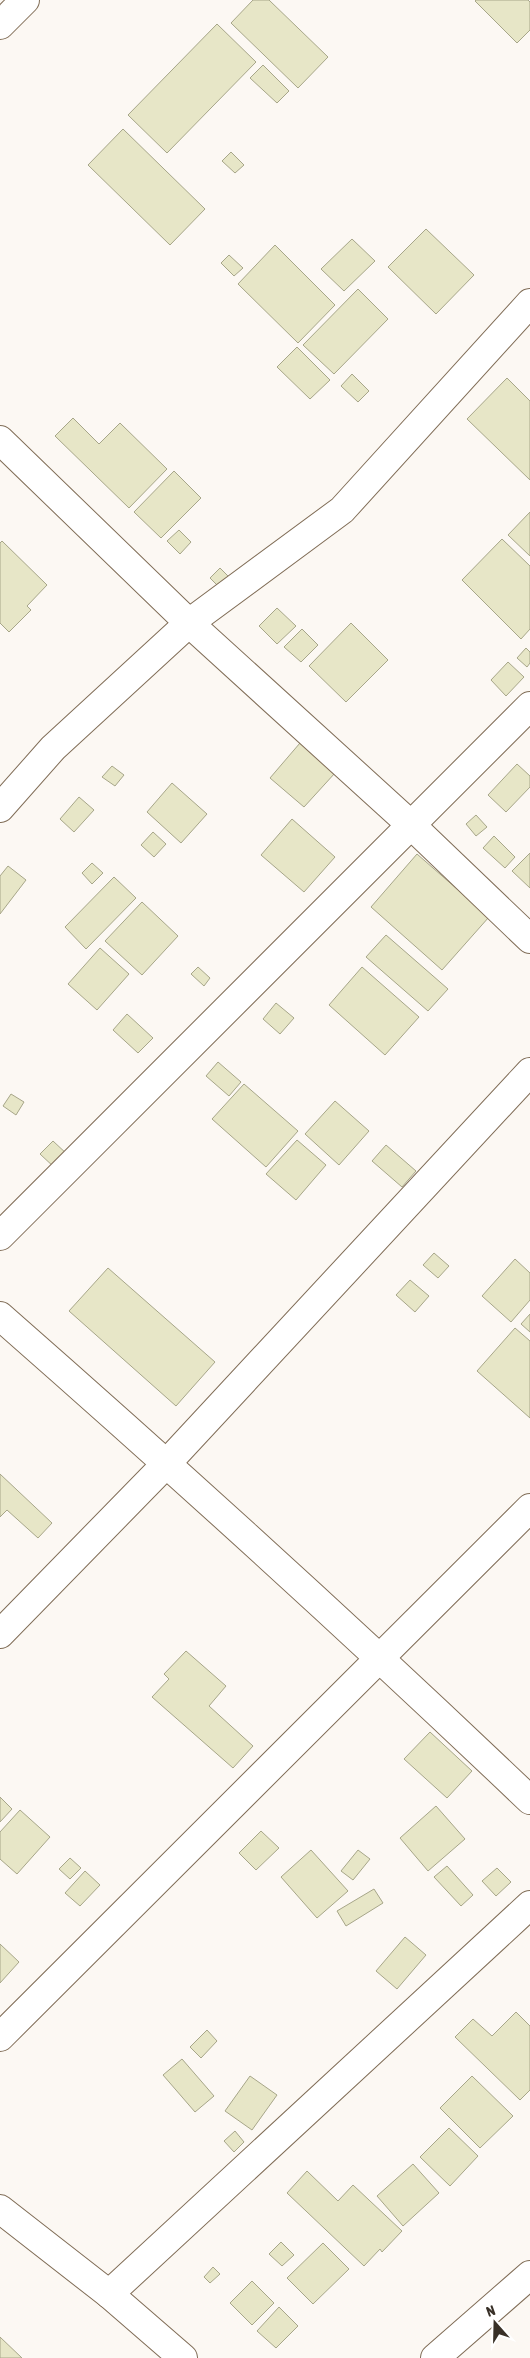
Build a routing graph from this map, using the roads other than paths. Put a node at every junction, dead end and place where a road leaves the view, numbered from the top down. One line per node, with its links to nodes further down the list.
1 (25, 0): 2 (street)
2 (0, 25)
3 (530, 303): 5 (street)
4 (0, 440): 5 (street)
5 (189, 622): 7 (street); 8 (street)
6 (530, 706): 8 (street)
7 (0, 808)
8 (410, 824): 9 (street); 11 (street)
9 (530, 939)
10 (530, 1072): 13 (street)
11 (0, 1236)
12 (0, 1316): 13 (street)
13 (167, 1463): 15 (street); 16 (street)
14 (530, 1508): 16 (street)
15 (0, 1634)
16 (380, 1658): 17 (street); 19 (street)
17 (530, 1800)
18 (530, 1905): 22 (street)
19 (0, 2037)
20 (0, 2208): 22 (street)
21 (530, 2275): 24 (street)
22 (109, 2294): 23 (street)
23 (183, 2358)
24 (435, 2358)

